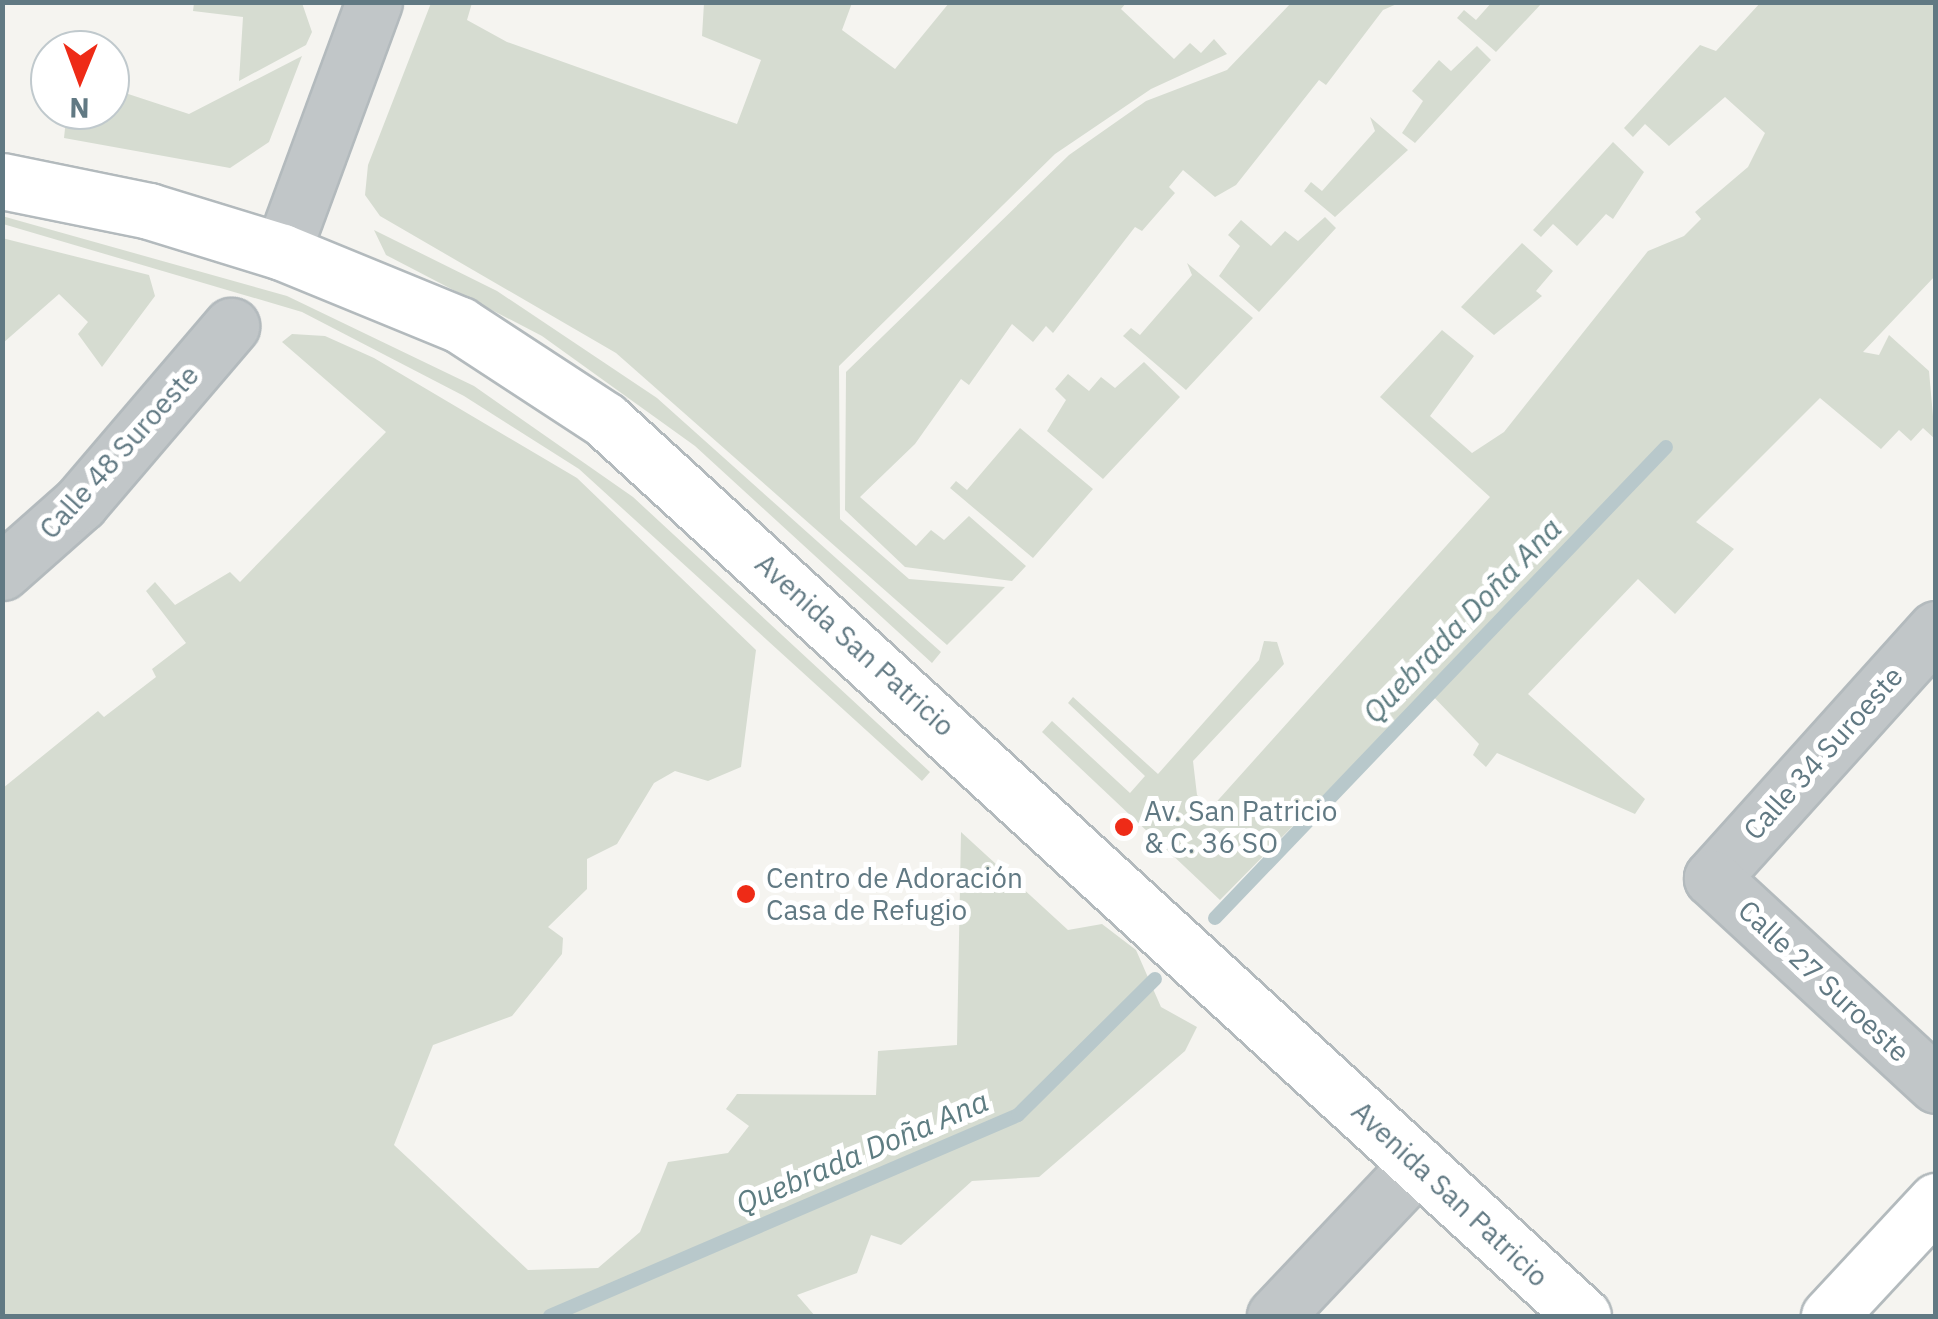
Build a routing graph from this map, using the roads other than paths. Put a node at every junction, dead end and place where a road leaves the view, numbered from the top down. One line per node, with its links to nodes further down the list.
1 (374, 2): 3 (street)
2 (2, 181): 3 (street, Avenida San Patricio)
3 (282, 252): 9 (street, Avenida San Patricio)
4 (231, 326): 5 (street, Calle 48 Suroeste)
5 (2, 572)
6 (1936, 629): 7 (street, Calle 34 Suroeste)
7 (1712, 878): 8 (street, Calle 27 Suroeste)
8 (1936, 1085)
9 (1418, 1165): 11 (street); 12 (street, Avenida San Patricio)
10 (1936, 1201): 13 (street)
11 (1274, 1316)
12 (1583, 1316)
13 (1829, 1316)

